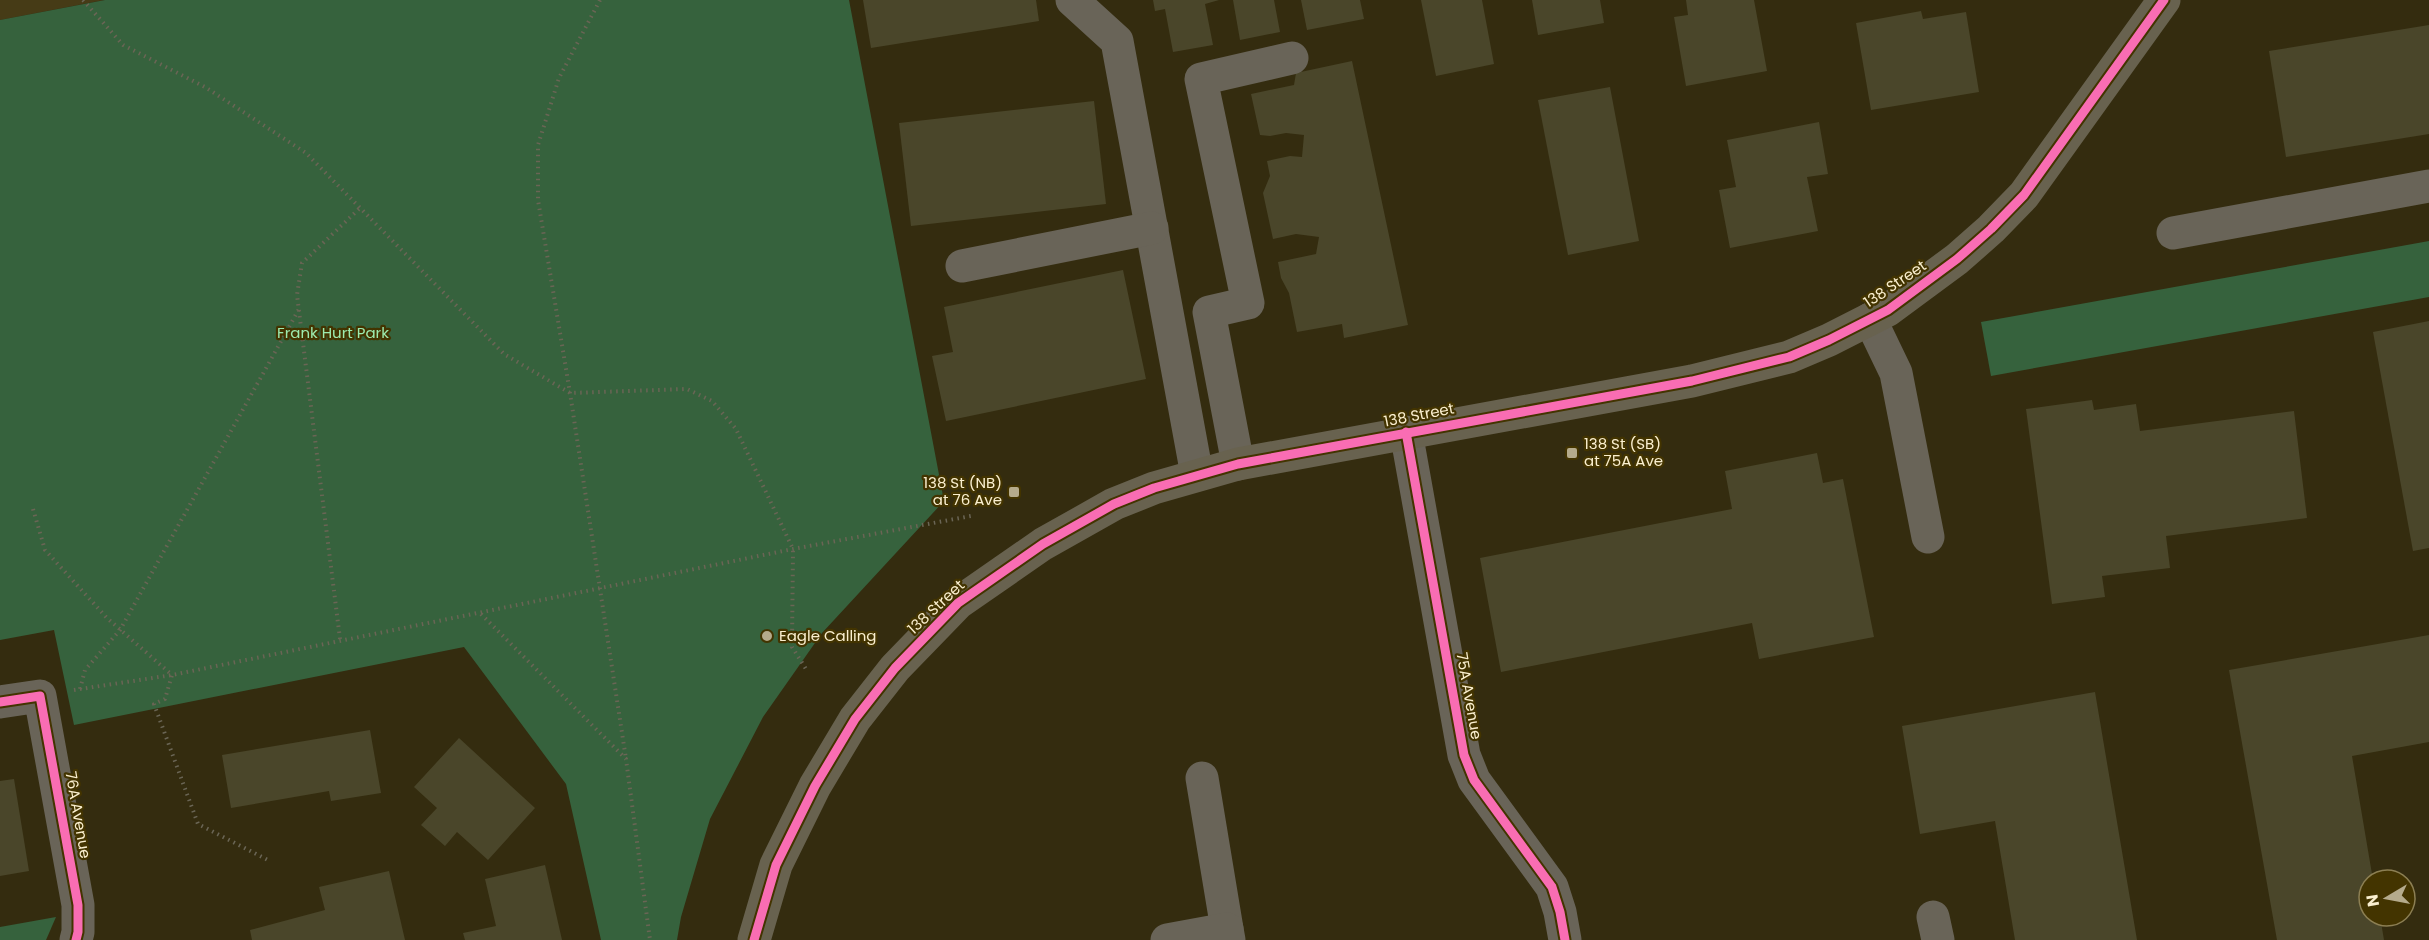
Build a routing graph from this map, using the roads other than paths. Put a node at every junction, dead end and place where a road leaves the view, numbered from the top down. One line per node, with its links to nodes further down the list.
1 (1072, 0): 5 (street)
2 (2164, 0): 8 (main road, 138 Street)
3 (1292, 58): 10 (street)
4 (2429, 186): 6 (street)
5 (1152, 228): 7 (street); 11 (street)
6 (2173, 234)
7 (962, 266)
8 (1870, 319): 9 (main road, 138 Street); 12 (street)
9 (1406, 432): 10 (main road, 138 Street); 19 (street, 75A Avenue)
10 (1238, 464): 11 (main road, 138 Street)
11 (1197, 475): 17 (main road, 138 Street)
12 (1928, 537)
13 (0, 702): 16 (street, 76A Avenue)
14 (1202, 778): 15 (street)
15 (1228, 934): 18 (street)
16 (76, 940)
17 (753, 940)
18 (1167, 940)
19 (1565, 940)

